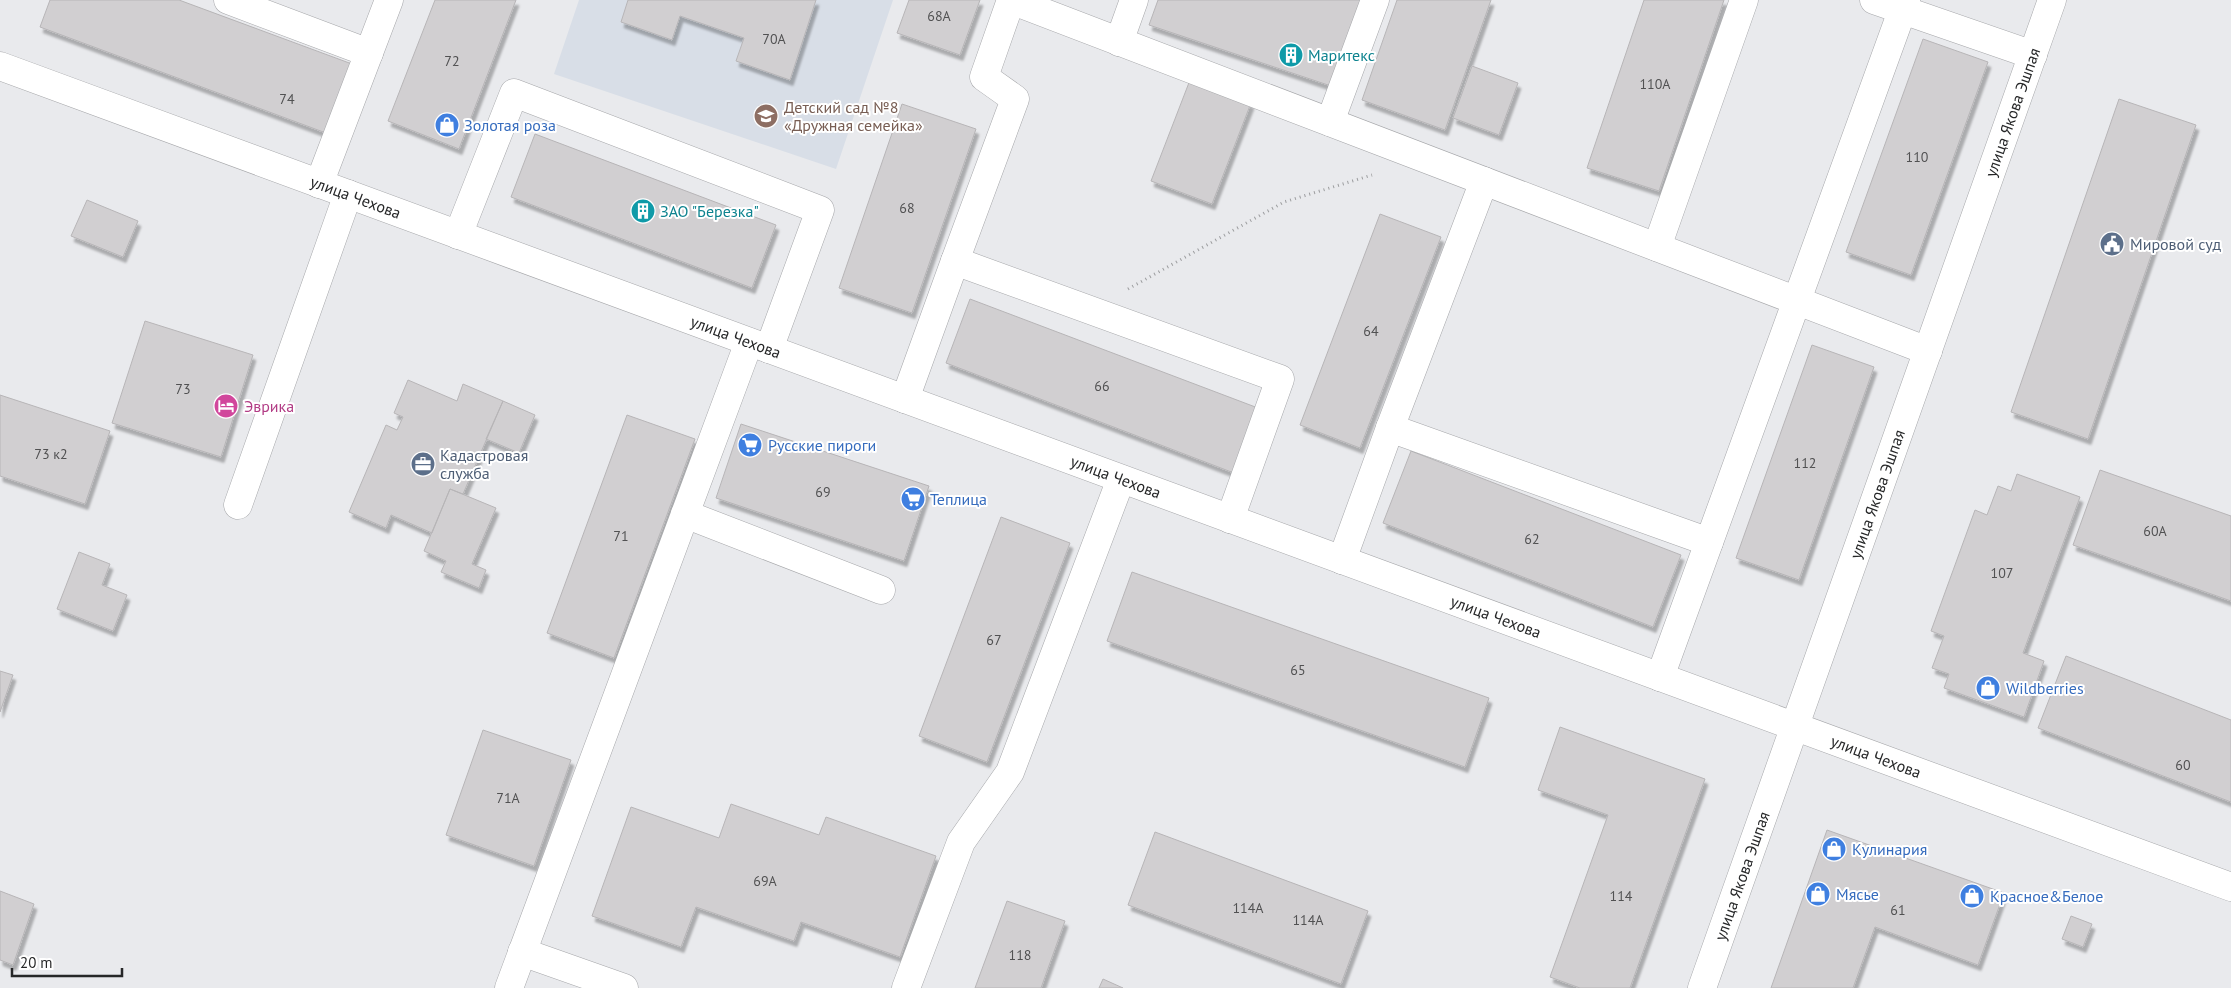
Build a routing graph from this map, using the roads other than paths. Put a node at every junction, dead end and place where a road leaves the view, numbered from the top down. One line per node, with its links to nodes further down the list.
1 (228, 0): 11 (street)
2 (389, 0): 11 (street)
3 (1011, 0): 10 (street); 20 (street)
4 (1134, 0): 10 (street)
5 (1375, 0): 14 (street)
6 (1744, 0): 19 (street)
7 (1874, 0): 9 (street)
8 (2052, 0): 12 (street, улица Якова Эшпая)
9 (1904, 5): 12 (street); 21 (street)
10 (1118, 42): 14 (street)
11 (369, 53): 16 (street)
12 (2033, 55): 23 (street, улица Якова Эшпая)
13 (0, 66): 16 (street, улица Чехова)
14 (1330, 122): 15 (street)
15 (1484, 181): 19 (street); 25 (street)
16 (319, 184): 17 (street, улица Чехова)
17 (348, 194): 18 (street, улица Чехова); 27 (street)
18 (458, 235): 22 (street, улица Чехова); 22 (street)
19 (1658, 247): 21 (street)
20 (955, 261): 24 (street); 29 (street)
21 (1796, 301): 23 (street); 30 (street)
22 (759, 346): 24 (street, улица Чехова); 28 (street)
23 (1928, 351): 34 (street, улица Якова Эшпая)
24 (905, 400): 26 (street, улица Чехова)
25 (1390, 428): 30 (street); 31 (street)
26 (1120, 479): 29 (street, улица Чехова); 39 (street)
27 (238, 505)
28 (686, 514): 32 (street); 36 (street)
29 (1230, 519): 31 (street, улица Чехова)
30 (1709, 542): 33 (street)
31 (1342, 560): 33 (street, улица Чехова)
32 (881, 590)
33 (1660, 677): 34 (street, улица Чехова)
34 (1795, 727): 35 (street, улица Чехова); 40 (street, улица Якова Эшпая)
35 (2231, 887)
36 (522, 952): 37 (street); 38 (street)
37 (509, 988)
38 (624, 988)
39 (906, 988)
40 (1702, 988)

